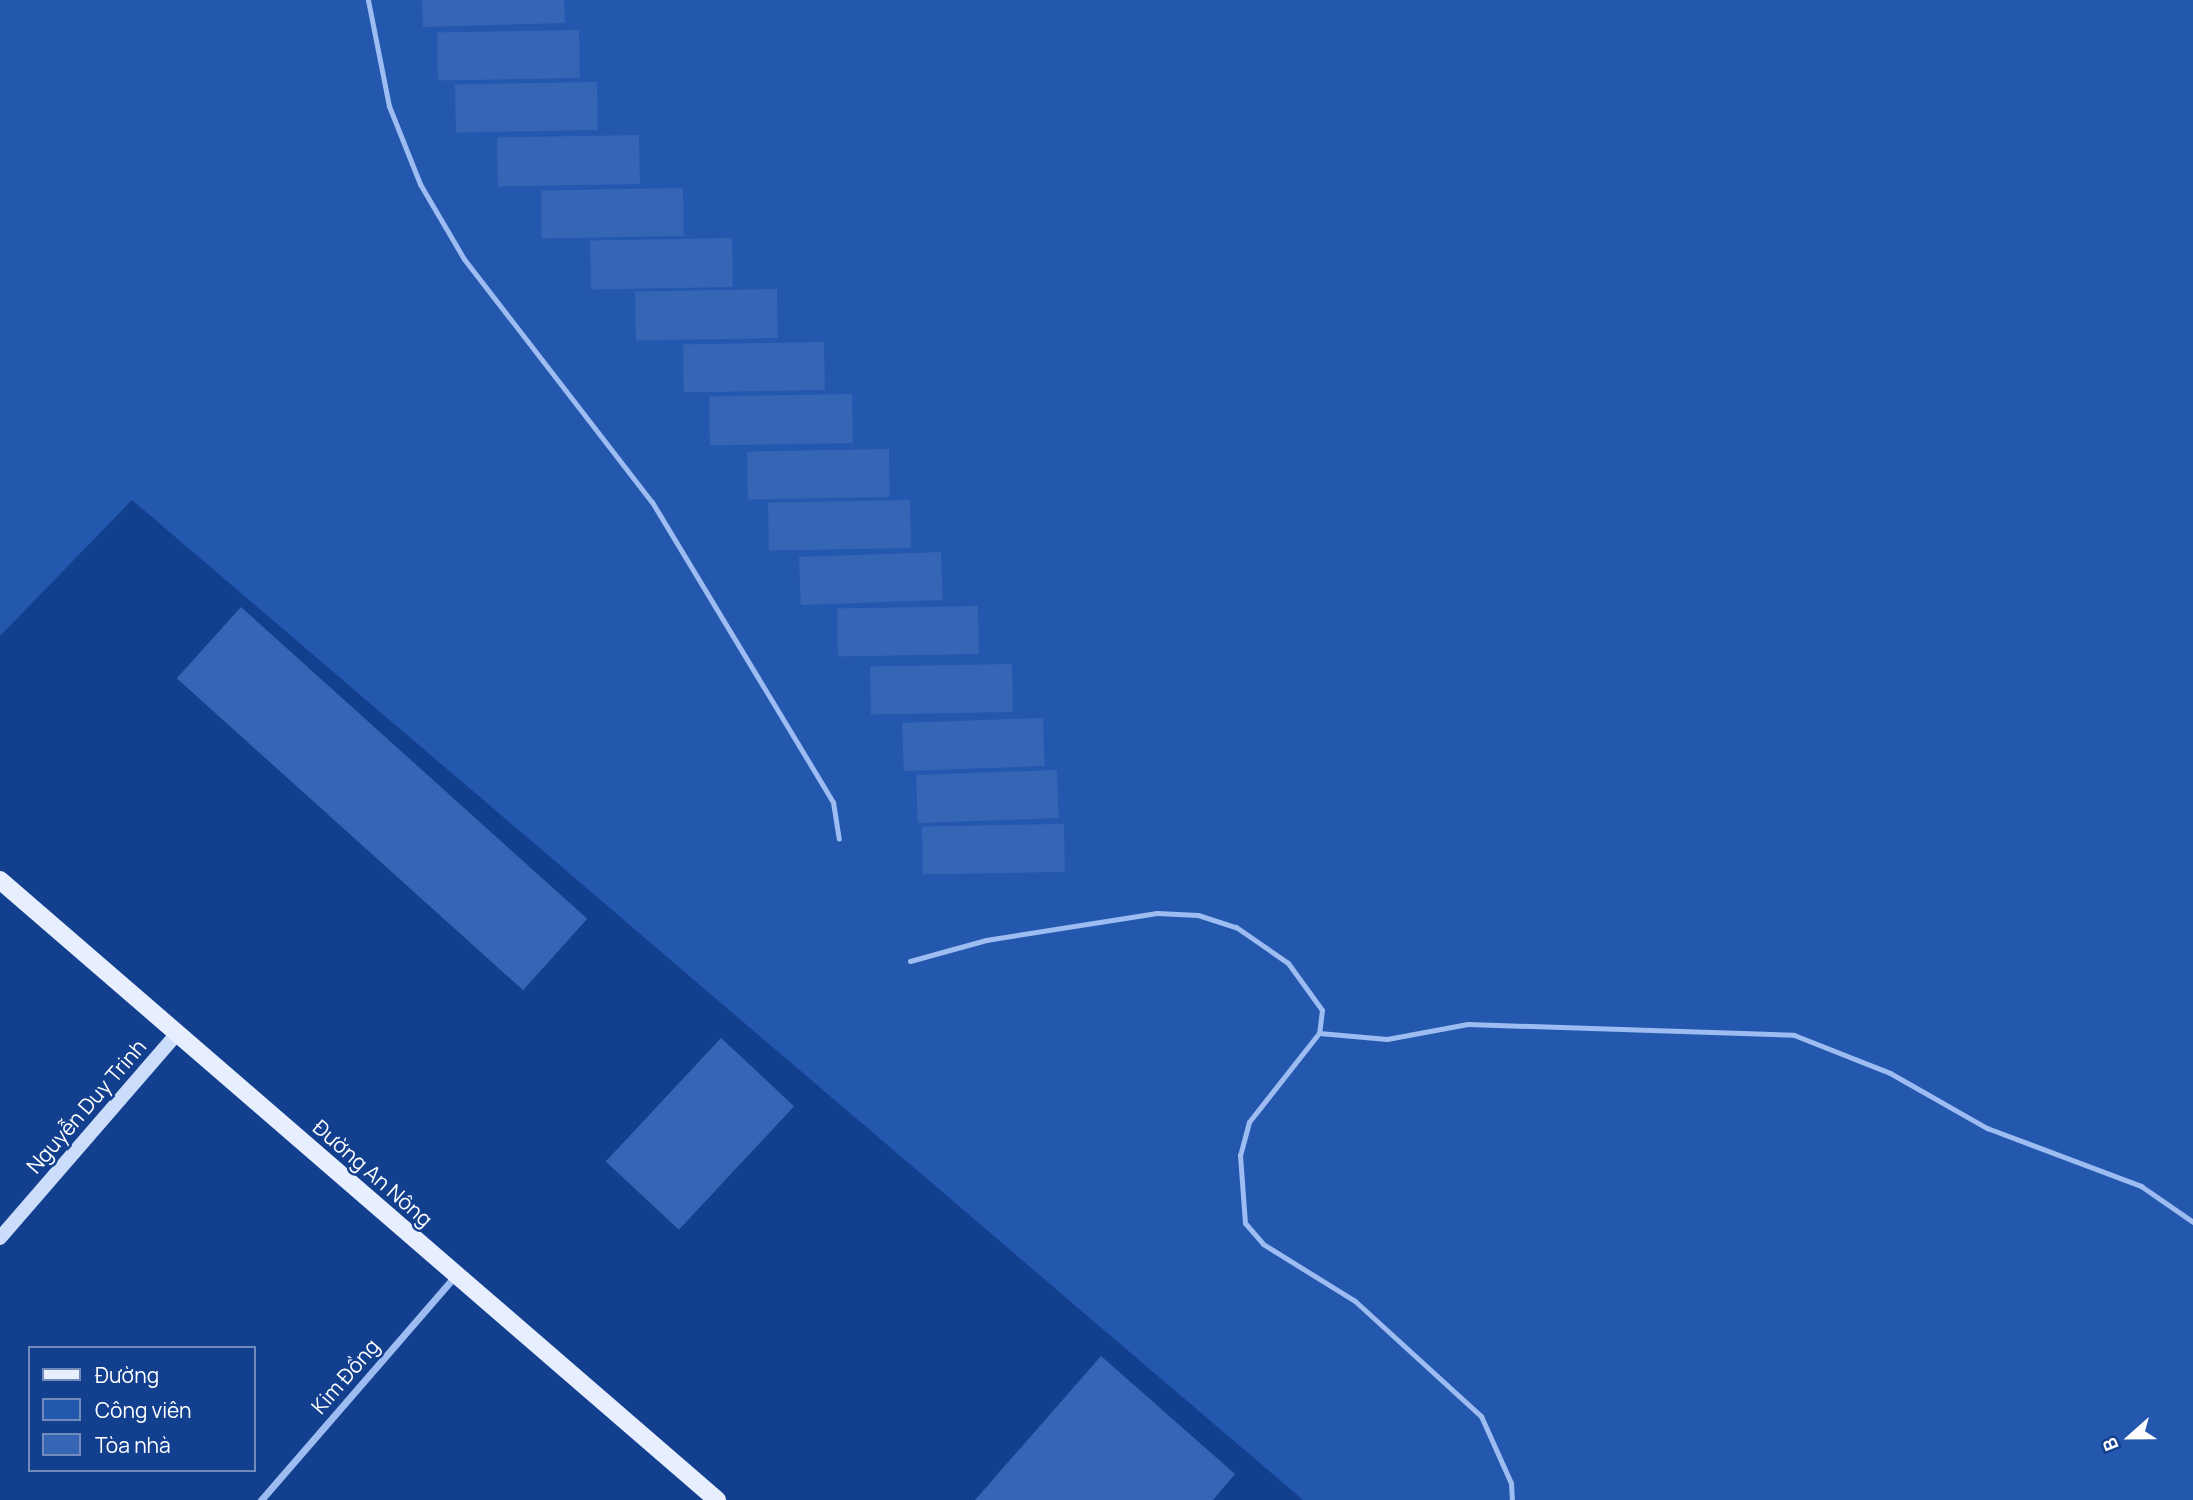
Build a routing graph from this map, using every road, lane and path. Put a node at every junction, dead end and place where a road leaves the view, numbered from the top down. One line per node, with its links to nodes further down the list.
1 (368, 0): 2 (lane)
2 (839, 839)
3 (0, 880): 6 (main road, Đường An Nông)
4 (911, 961): 5 (lane)
5 (1319, 1033): 7 (lane); 12 (lane)
6 (177, 1034): 8 (street, Nguyễn Duy Trinh); 9 (main road, Đường An Nông)
7 (2193, 1222)
8 (0, 1238)
9 (456, 1274): 10 (main road, Đường An Nông); 11 (street, Kim Đồng)
10 (711, 1498)
11 (261, 1500)
12 (1512, 1500)

